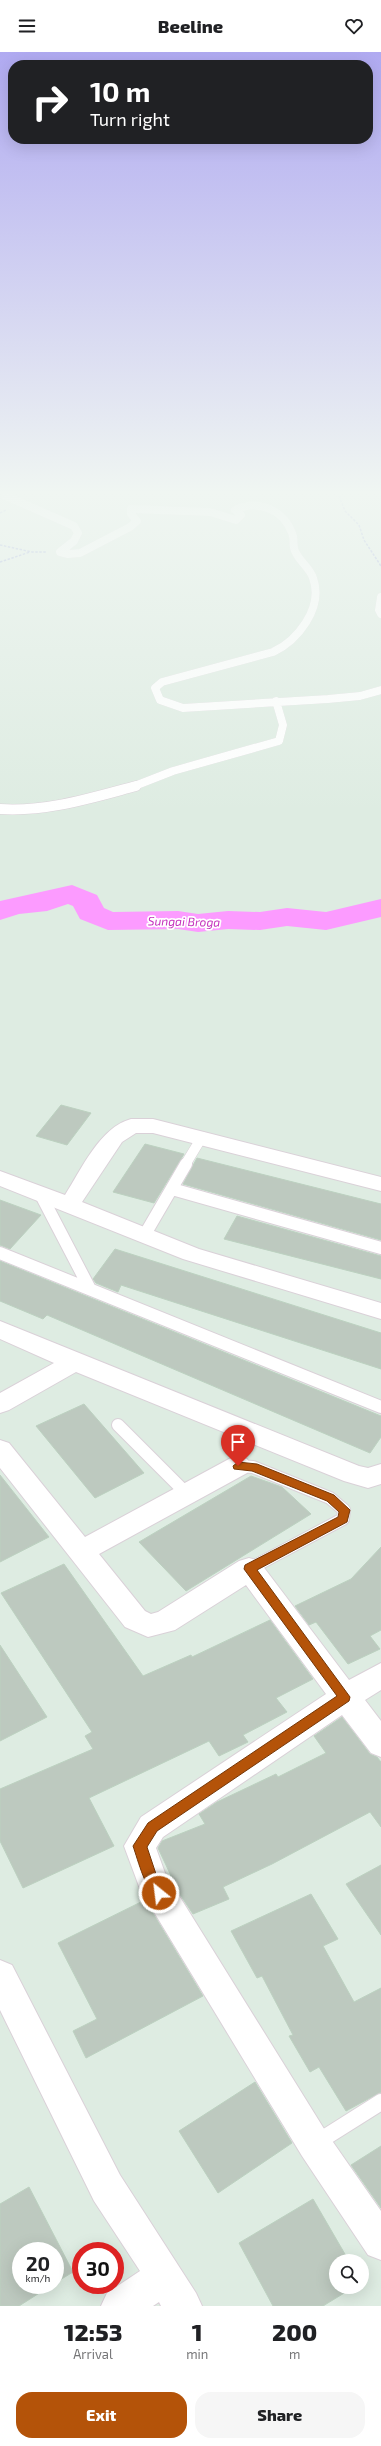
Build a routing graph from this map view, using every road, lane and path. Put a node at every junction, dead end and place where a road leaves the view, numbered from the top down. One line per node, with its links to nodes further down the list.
1 (314, 601): 5 (lane)
2 (380, 601): 3 (lane)
3 (381, 614)
4 (381, 690): 5 (lane)
5 (276, 701): 6 (lane)
6 (0, 809)
7 (202, 1137): 9 (street); 10 (lane); 12 (street)
8 (0, 1178): 11 (street)
9 (381, 1184)
10 (172, 1189): 13 (lane); 14 (lane)
11 (41, 1195): 12 (street); 16 (lane)
12 (69, 1206): 13 (street)
13 (144, 1236): 17 (street)
14 (381, 1248)
15 (0, 1253): 16 (lane)
16 (90, 1289): 21 (lane)
17 (381, 1311)
18 (0, 1329): 19 (street)
19 (75, 1362): 20 (street); 25 (street)
20 (0, 1404)
21 (381, 1407)
22 (118, 1425): 26 (lane)
23 (0, 1450): 27 (street)
24 (238, 1466): 26 (street); 28 (lane)
25 (381, 1474)
26 (187, 1494): 27 (street)
27 (82, 1551): 28 (street)
28 (249, 1569): 30 (street)
29 (381, 1675): 30 (street)
30 (344, 1697): 31 (street); 34 (street)
31 (381, 1744)
32 (0, 1976): 36 (street)
33 (381, 2102): 34 (lane)
34 (314, 2144): 35 (street)
35 (381, 2242)
36 (173, 2292): 37 (street)
37 (120, 2306)

